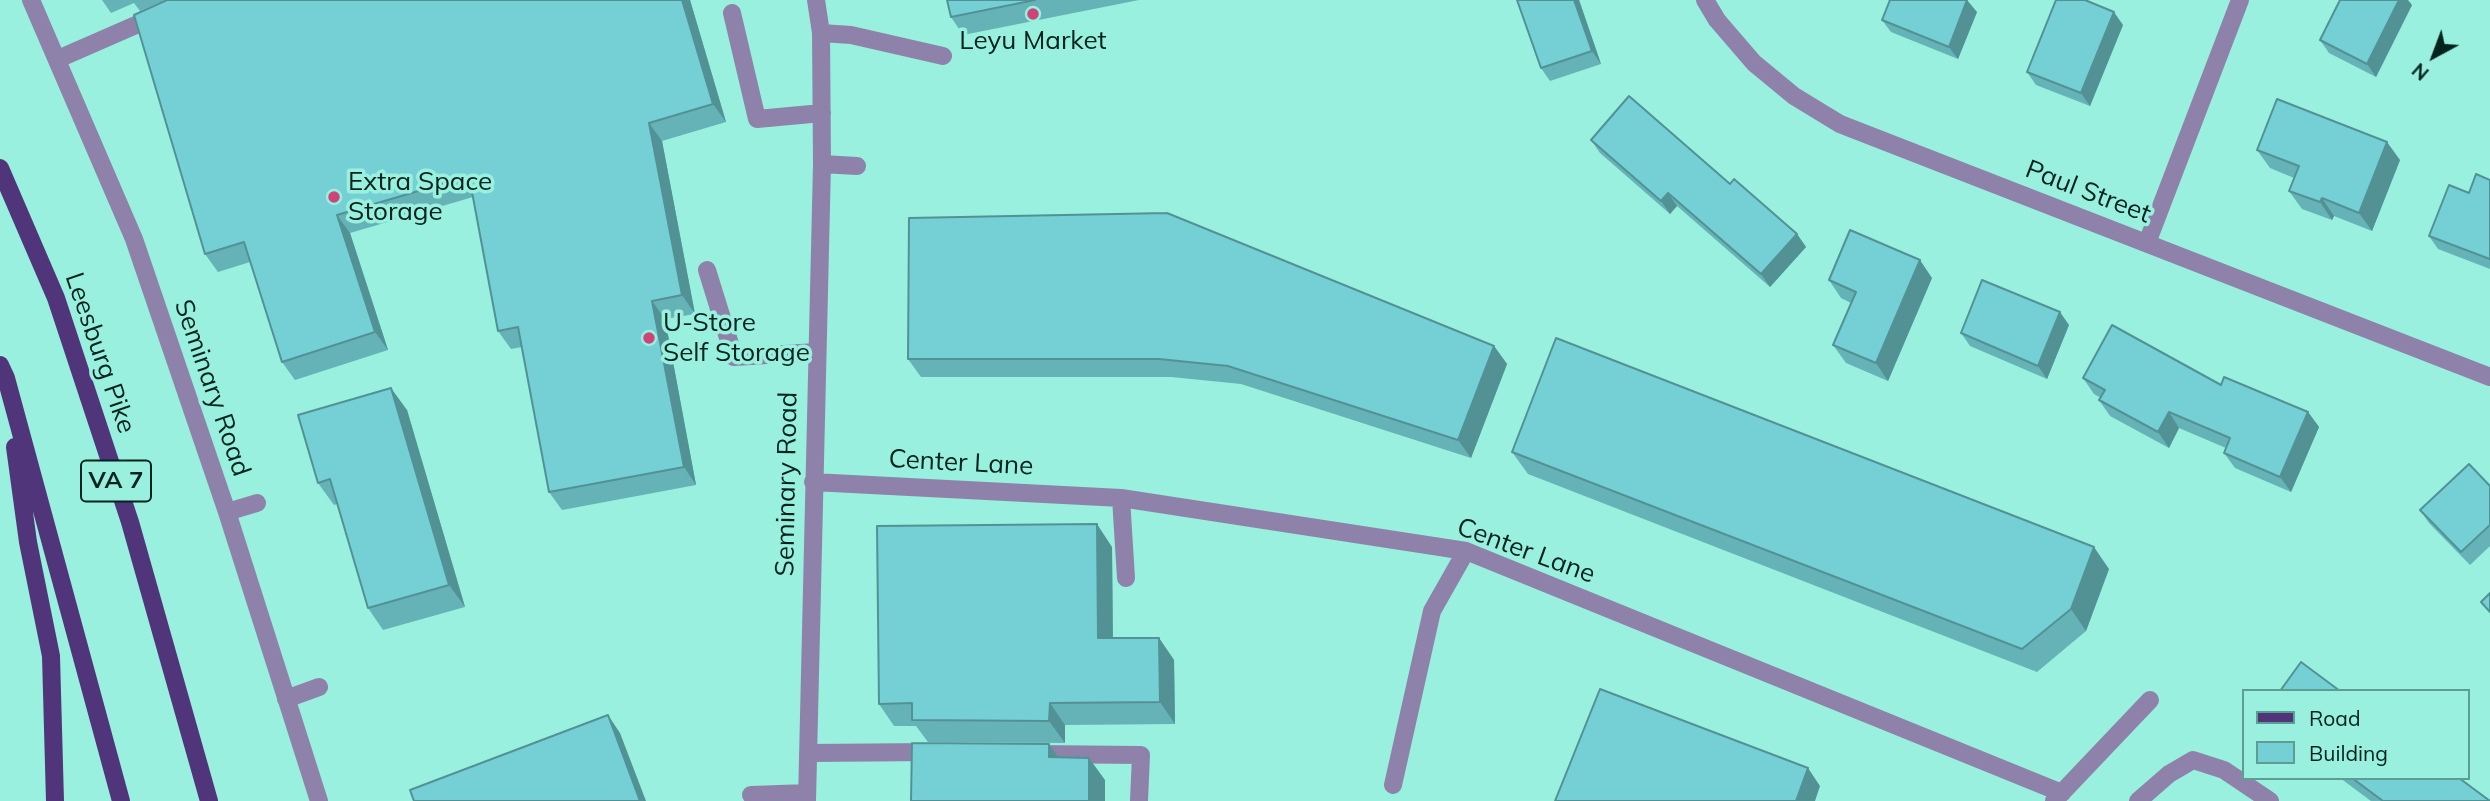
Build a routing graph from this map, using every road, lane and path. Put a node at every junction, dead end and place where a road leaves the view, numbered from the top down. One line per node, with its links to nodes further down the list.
1 (32, 0): 9 (street, Seminary Road)
2 (193, 0): 9 (street)
3 (816, 0): 7 (street, Seminary Road)
4 (1705, 0): 14 (street, Paul Street)
5 (2240, 0): 14 (street)
6 (732, 13): 10 (street)
7 (821, 33): 8 (street); 10 (street, Seminary Road)
8 (943, 57)
9 (58, 59): 22 (street, Seminary Road)
10 (822, 113): 11 (street, Seminary Road)
11 (822, 164): 12 (street); 16 (street, Seminary Road)
12 (858, 166)
13 (0, 169): 37 (main road, Leesburg Pike / VA 7)
14 (2147, 243): 18 (street, Paul Street)
15 (707, 270): 16 (street)
16 (817, 352): 19 (street, Seminary Road)
17 (3, 372): 35 (main road); 36 (main road)
18 (2490, 377)
19 (813, 482): 20 (street, Center Lane); 29 (street, Seminary Road)
20 (1121, 498): 23 (street, Center Lane); 24 (street)
21 (257, 503): 22 (street)
22 (227, 512): 26 (street, Seminary Road)
23 (1465, 551): 31 (street); 34 (street, Center Lane)
24 (1126, 578)
25 (319, 687): 26 (street)
26 (286, 699): 38 (street, Seminary Road)
27 (2150, 700): 34 (street)
28 (950, 752): 29 (street)
29 (808, 753): 33 (street, Seminary Road)
30 (1018, 753): 39 (street)
31 (1393, 785)
32 (751, 795): 33 (street)
33 (807, 797)
34 (2058, 797)
35 (55, 801)
36 (121, 801)
37 (209, 801)
38 (319, 801)
39 (1139, 801)
40 (2138, 801): 41 (street)
41 (2270, 801)

